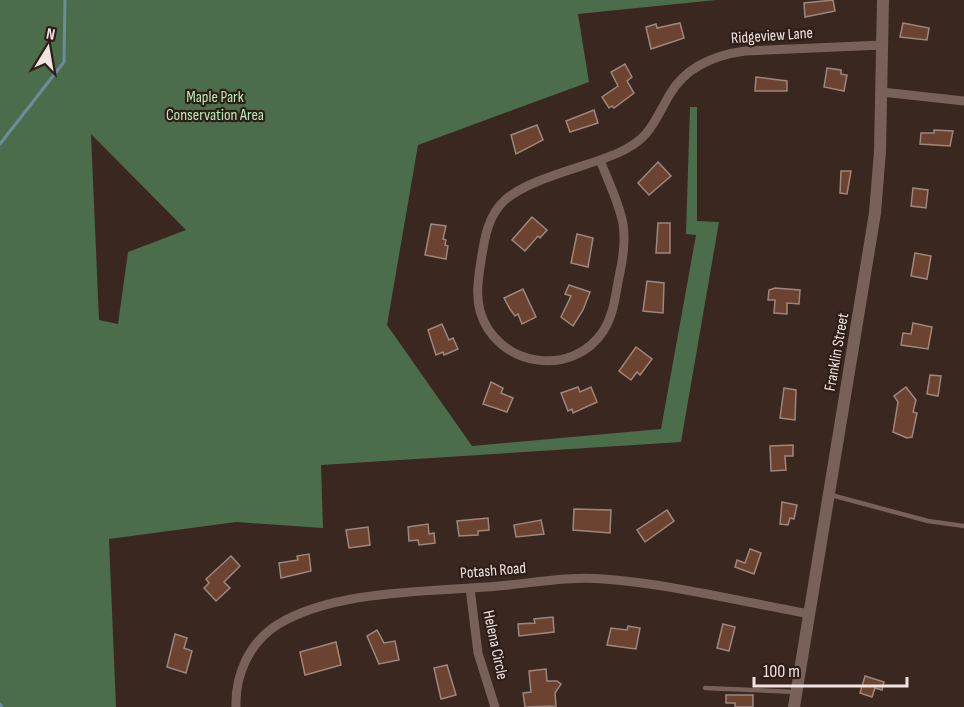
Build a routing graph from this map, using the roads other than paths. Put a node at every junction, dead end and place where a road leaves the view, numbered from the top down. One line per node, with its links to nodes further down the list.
1 (883, 0): 2 (street, Franklin Street)
2 (883, 45): 3 (street, Franklin Street); 5 (street, Ridgeview Lane)
3 (882, 92): 4 (street); 6 (street, Franklin Street)
4 (964, 100)
5 (600, 160): 5 (street, Ridgeview Lane)
6 (828, 495): 8 (lane); 10 (street, Franklin Street)
7 (964, 520): 8 (lane)
8 (963, 526)
9 (470, 588): 10 (street, Potash Road); 13 (street, Potash Road); 14 (street, Helena Circle)
10 (810, 614): 12 (street, Franklin Street)
11 (705, 688): 12 (lane)
12 (797, 692): 15 (street, Franklin Street)
13 (236, 707)
14 (495, 707)
15 (794, 707)

